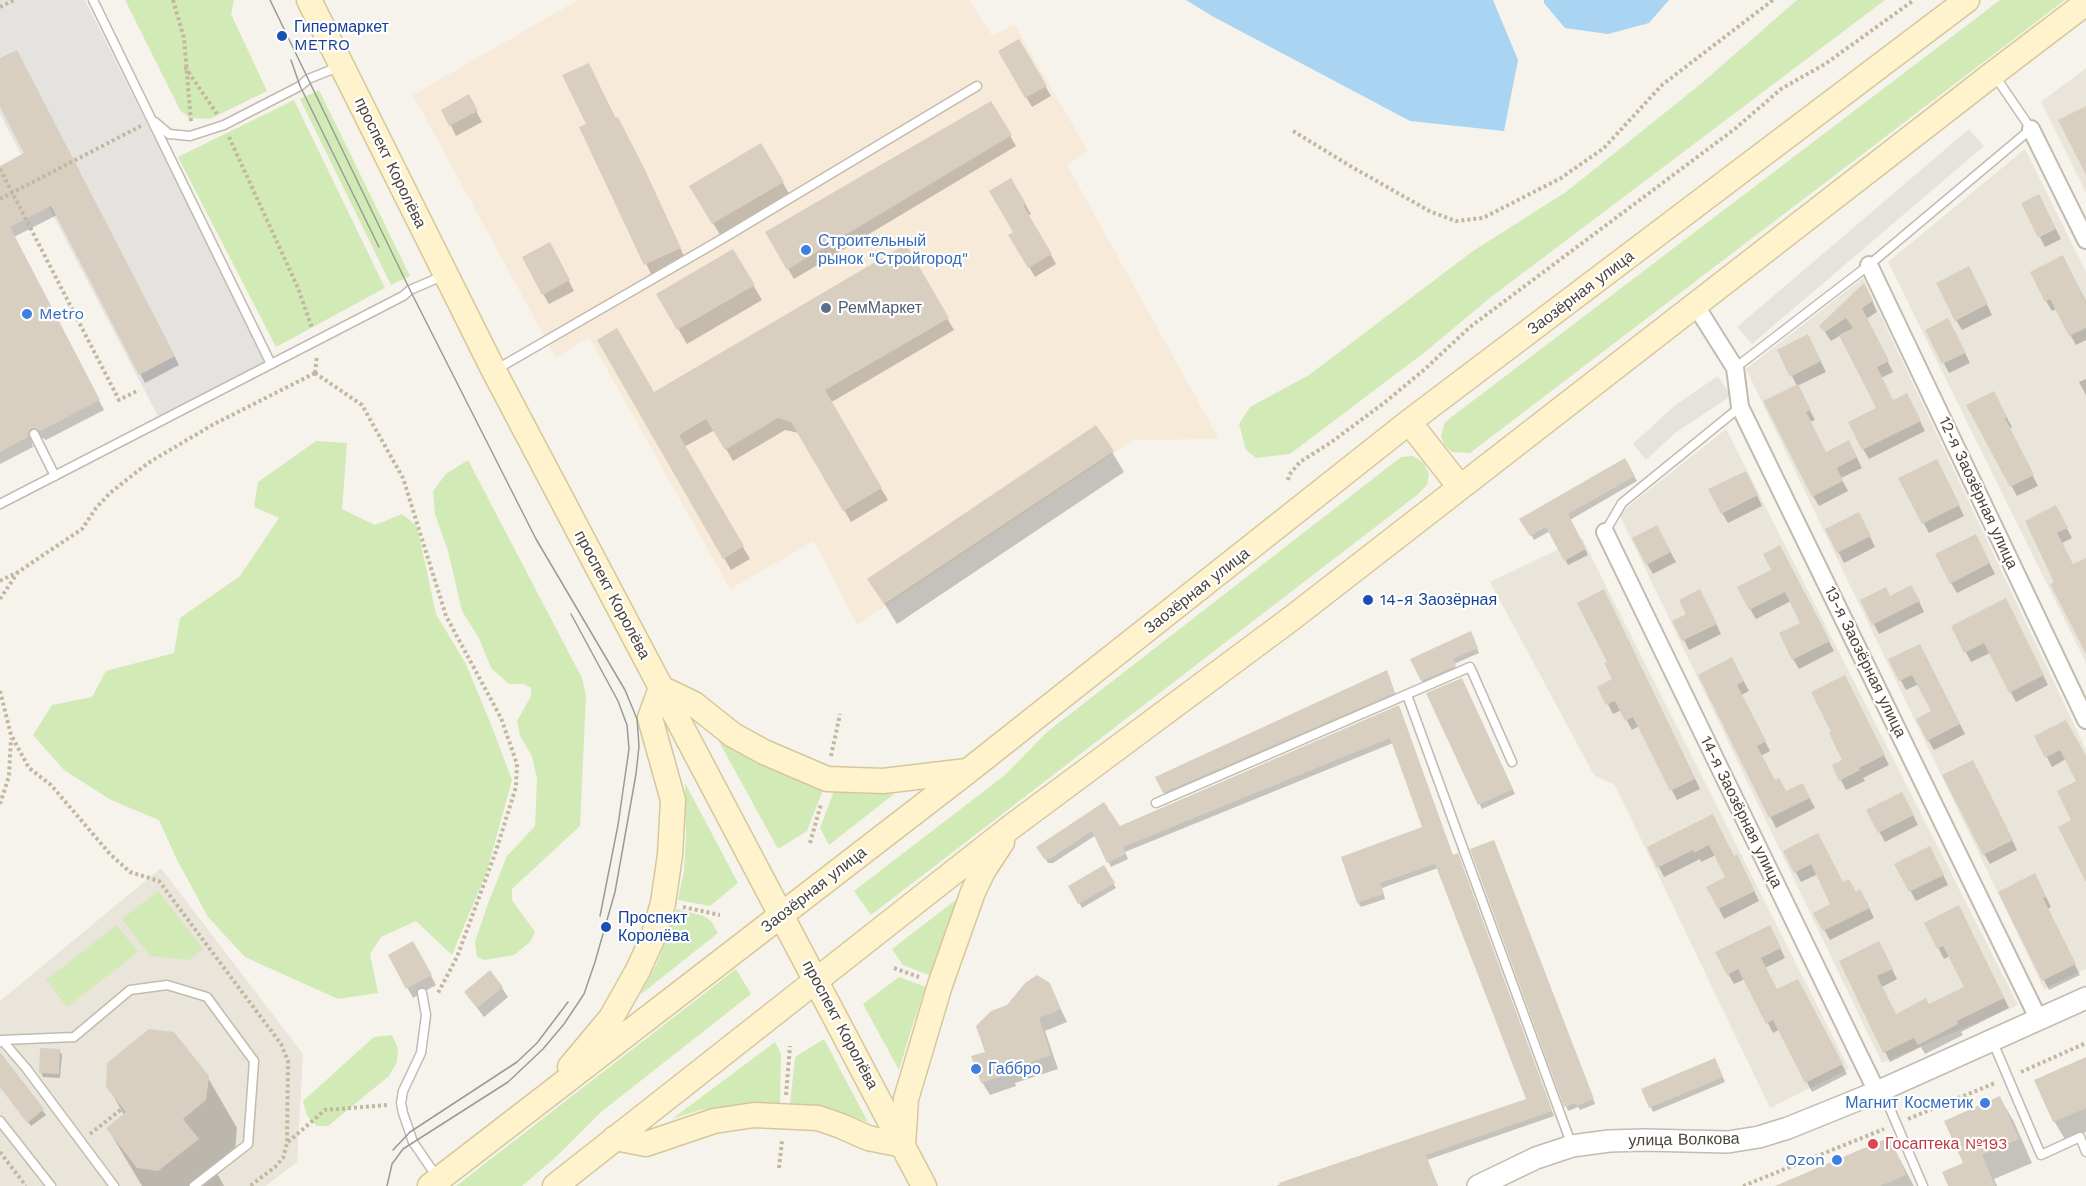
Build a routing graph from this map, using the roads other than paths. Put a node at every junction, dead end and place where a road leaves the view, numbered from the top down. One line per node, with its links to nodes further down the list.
1 (93, 0): 8 (lane)
2 (309, 0): 5 (main road, проспект Королёва)
3 (1967, 0): 18 (main road, Заозёрная улица)
4 (2086, 3): 6 (main road)
5 (342, 66): 8 (lane); 12 (main road, проспект Королёва)
6 (1994, 73): 9 (lane); 13 (main road)
7 (977, 86): 16 (lane)
8 (152, 121): 14 (lane)
9 (2031, 129): 10 (street); 11 (lane)
10 (2086, 240)
11 (1869, 266): 15 (lane); 26 (street, 12-я Заозёрная улица)
12 (445, 274): 14 (lane); 16 (main road, проспект Королёва)
13 (1696, 306): 15 (street, 13-я Заозёрная улица); 21 (main road)
14 (271, 364): 20 (lane)
15 (1735, 368): 17 (street, 13-я Заозёрная улица)
16 (494, 371): 24 (main road, проспект Королёва)
17 (1740, 407): 23 (lane); 35 (street, 13-я Заозёрная улица)
18 (1410, 422): 21 (main road); 28 (main road, Заозёрная улица)
19 (34, 434): 20 (lane)
20 (55, 476): 22 (lane)
21 (1460, 487): 30 (main road)
22 (0, 504)
23 (1605, 532): 38 (street, 14-я Заозёрная улица)
24 (661, 688): 28 (main road); 31 (main road, проспект Королёва); 39 (main road)
25 (1407, 695): 27 (lane); 29 (lane); 43 (lane)
26 (2086, 720)
27 (1512, 762)
28 (968, 771): 31 (main road, Заозёрная улица)
29 (1156, 803)
30 (1011, 827): 32 (main road); 42 (main road)
31 (782, 915): 32 (main road, проспект Королёва); 39 (main road, Заозёрная улица)
32 (816, 980): 41 (main road); 42 (main road, проспект Королёва)
33 (422, 993): 45 (lane)
34 (2086, 998): 35 (street, улица Волкова)
35 (2039, 1020): 36 (street, улица Волкова)
36 (1992, 1040): 38 (street, улица Волкова); 44 (lane)
37 (1, 1041): 47 (lane); 48 (lane)
38 (1879, 1091): 43 (street, улица Волкова); 52 (lane)
39 (552, 1094): 45 (main road, Заозёрная улица)
40 (0, 1121): 46 (lane)
41 (615, 1138): 42 (main road); 49 (main road)
42 (903, 1145): 50 (main road, проспект Королёва)
43 (1572, 1146): 51 (street, улица Волкова)
44 (2086, 1152)
45 (434, 1183)
46 (51, 1186)
47 (114, 1186)
48 (194, 1186)
49 (555, 1186)
50 (924, 1186)
51 (1478, 1186)
52 (1923, 1186)

